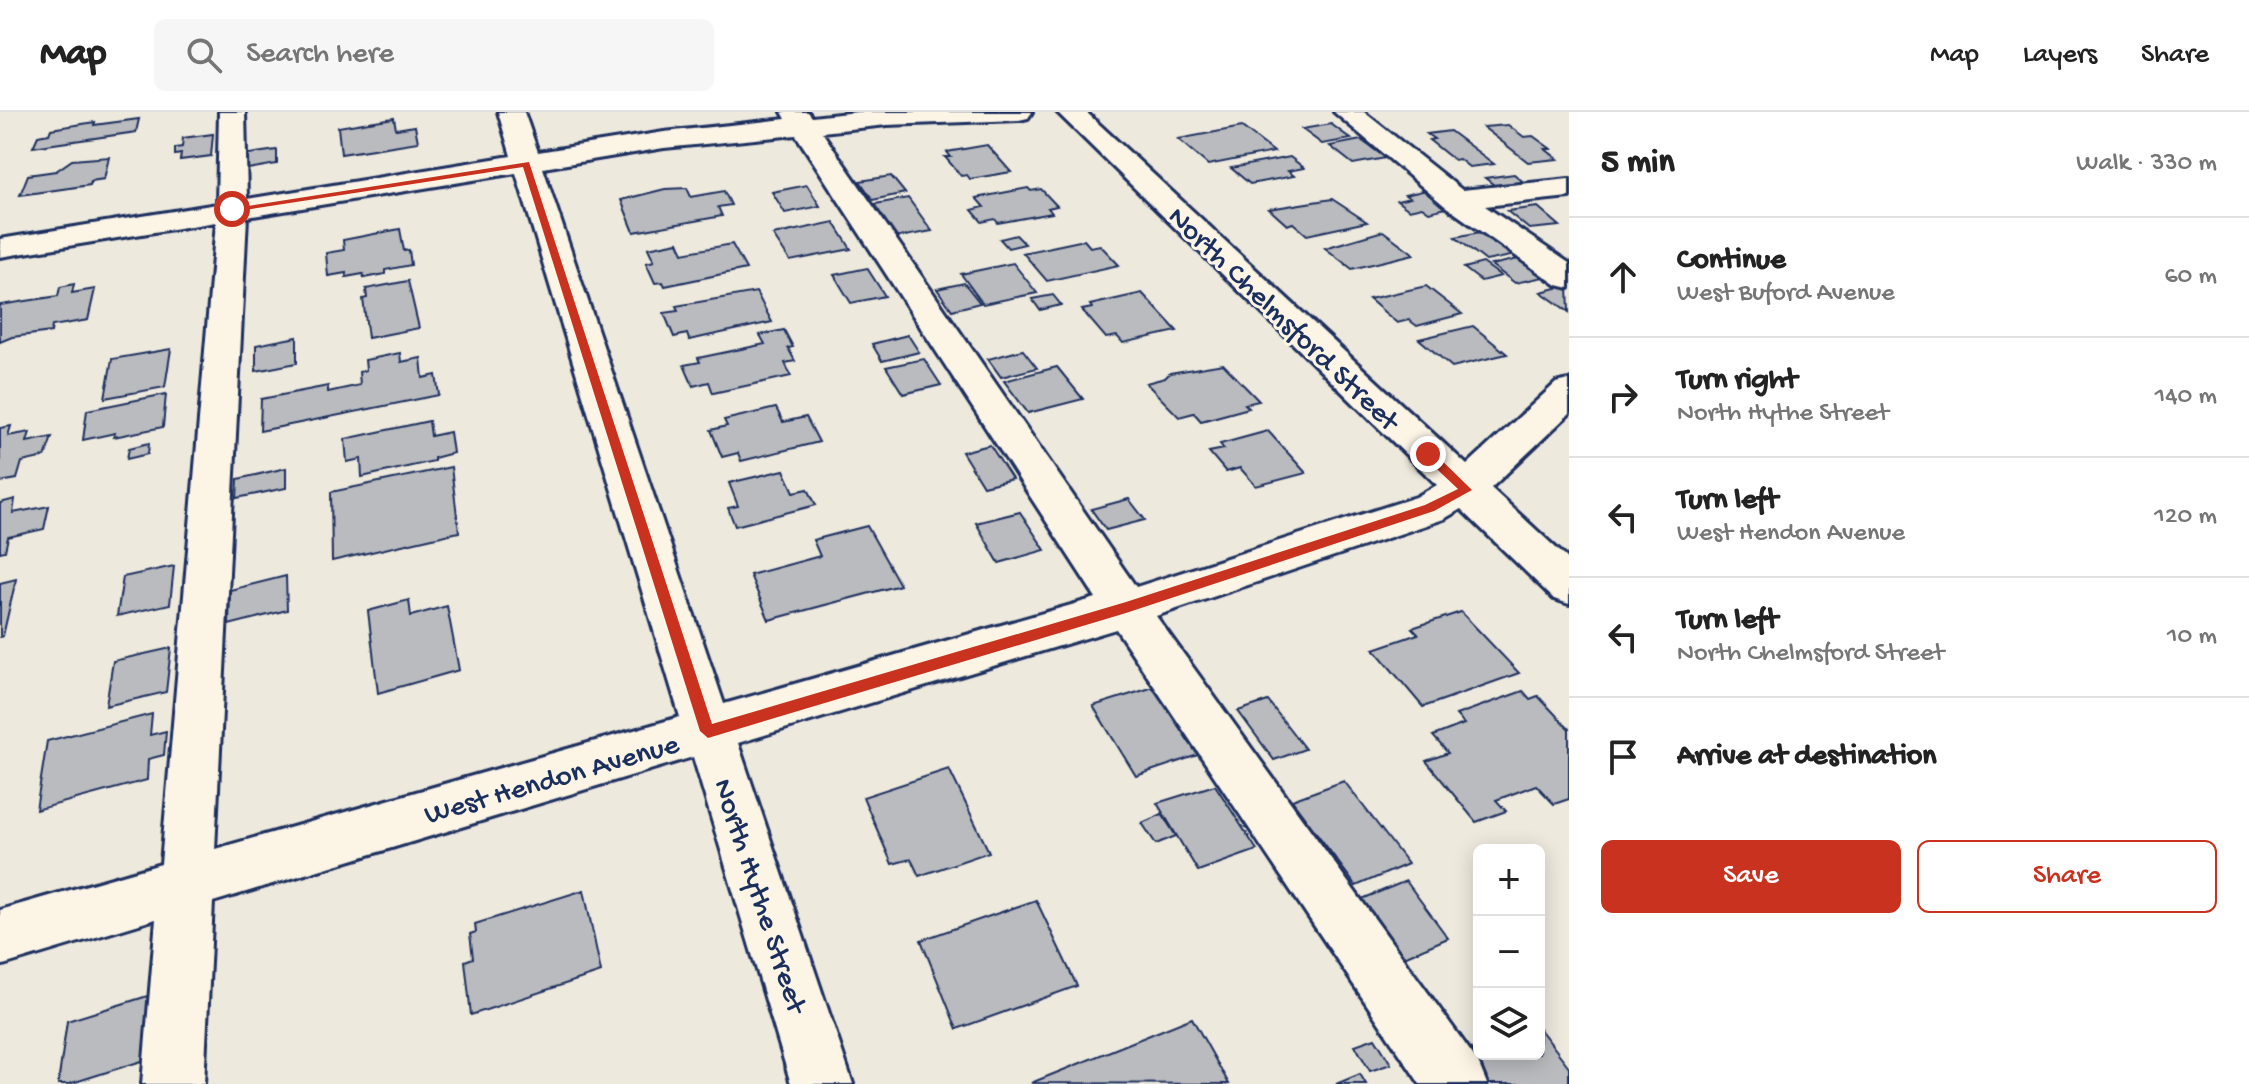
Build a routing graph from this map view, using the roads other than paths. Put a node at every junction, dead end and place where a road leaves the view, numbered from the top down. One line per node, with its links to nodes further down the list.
1 (232, 112): 10 (street)
2 (511, 112): 7 (street, North Hythe Street)
3 (1019, 112): 6 (street)
4 (1070, 112): 14 (street, North Chelmsford Street)
5 (1347, 112): 9 (street)
6 (799, 118): 7 (street); 16 (street)
7 (526, 164): 10 (street); 17 (street, North Hythe Street)
8 (1569, 188): 9 (street)
9 (1456, 200): 12 (street)
10 (232, 209): 11 (street); 18 (street)
11 (0, 248)
12 (1569, 278)
13 (1569, 392): 14 (street, West Hendon Avenue)
14 (1466, 490): 15 (street, North Chelmsford Street); 16 (street, West Hendon Avenue)
15 (1569, 587)
16 (1126, 608): 17 (street, West Hendon Avenue); 22 (street)
17 (708, 731): 18 (street, West Hendon Avenue); 21 (street, North Hythe Street)
18 (186, 884): 19 (street, West Hendon Avenue); 20 (street)
19 (0, 938)
20 (173, 1084)
21 (822, 1084)
22 (1456, 1084)

